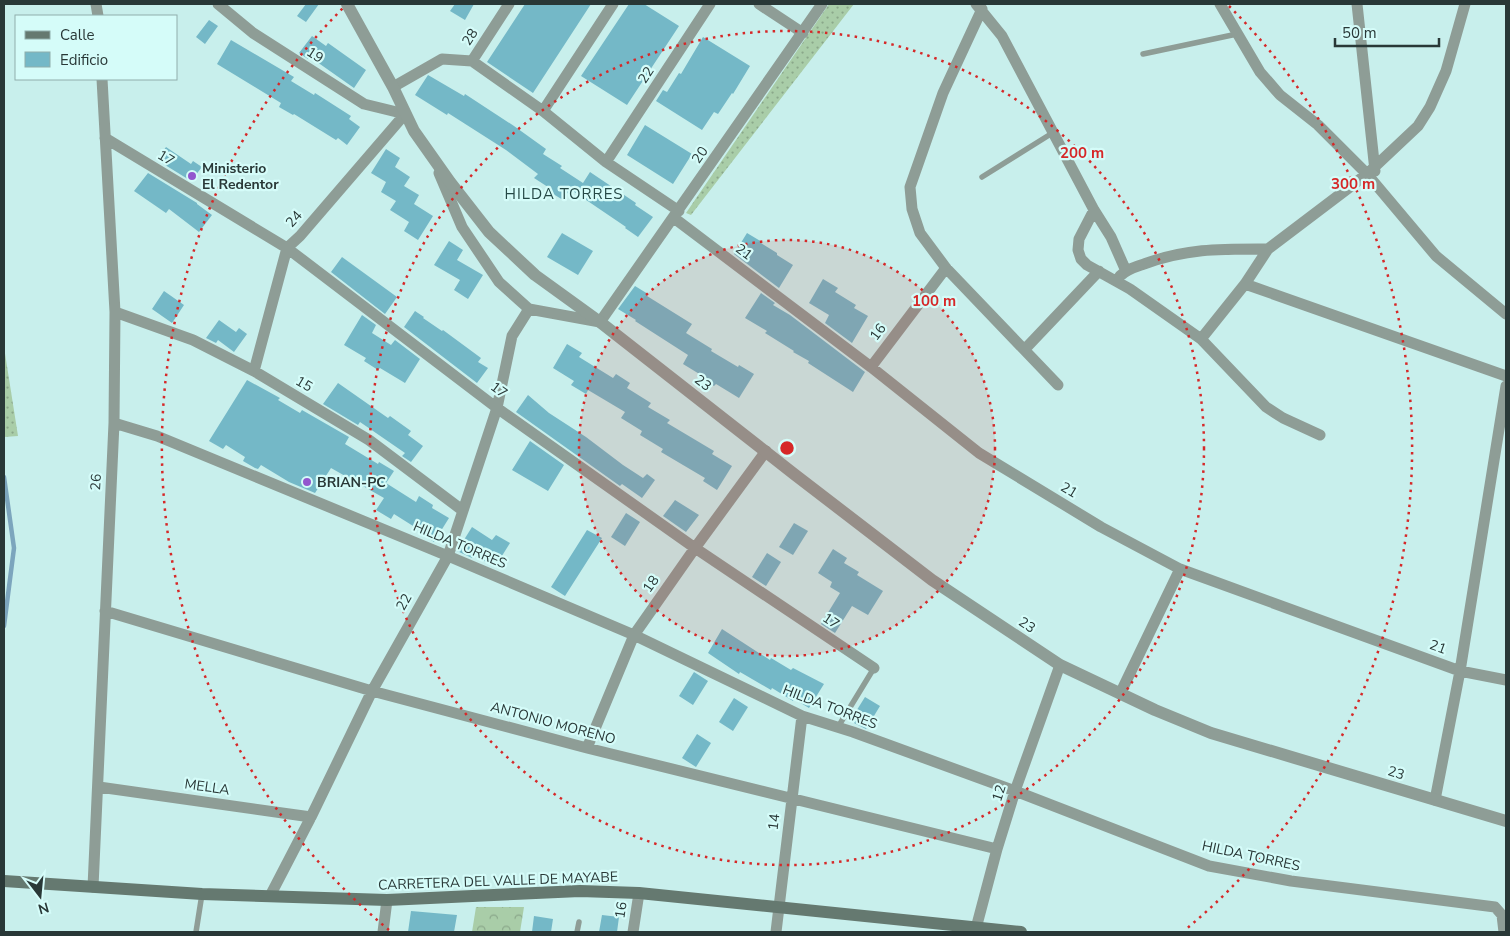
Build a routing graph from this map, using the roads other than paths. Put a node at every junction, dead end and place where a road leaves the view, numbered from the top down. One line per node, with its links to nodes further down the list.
1 (218, 4): 19 (street, 19)
2 (347, 4): 17 (street, 23)
3 (509, 4): 15 (street, 28)
4 (612, 4): 18 (street)
5 (710, 4): 23 (street, 22)
6 (759, 4): 12 (street)
7 (822, 4): 12 (street, 20)
8 (1220, 4): 13 (street)
9 (1357, 4): 24 (street)
10 (1465, 4): 24 (street)
11 (979, 6): 20 (street); 30 (street)
12 (803, 33): 27 (street, 20)
13 (1237, 34): 14 (lane); 24 (street)
14 (1143, 54)
15 (472, 61): 17 (street); 18 (street, 21)
16 (102, 80): 21 (street, 26)
17 (393, 87): 19 (street, 23)
18 (543, 111): 23 (street, 21)
19 (405, 114): 22 (street, 23); 28 (street, 24)
20 (1054, 132): 25 (lane); 26 (street)
21 (105, 138): 28 (street, 17); 36 (street, 26)
22 (434, 159): 35 (street, 23); 38 (street, 23)
23 (606, 162): 27 (street, 21)
24 (1371, 170): 29 (street); 37 (street)
25 (982, 177)
26 (1094, 210): 31 (street); 32 (street)
27 (676, 214): 38 (street, 20); 41 (street, 21)
28 (287, 248): 42 (street, 24); 46 (street, 17)
29 (1268, 249): 31 (street); 34 (street)
30 (946, 268): 40 (street); 41 (street, 16)
31 (1126, 271): 33 (street)
32 (1099, 272): 33 (street); 40 (street)
33 (1116, 281): 39 (street)
34 (1245, 284): 39 (street); 43 (street)
35 (528, 310): 38 (street, 23); 46 (street, 22)
36 (115, 312): 42 (street, 15); 47 (street, 26)
37 (1506, 314)
38 (600, 322): 49 (street, 23)
39 (1202, 339): 48 (street)
40 (1025, 349): 44 (street)
41 (871, 367): 53 (street, 21)
42 (254, 371): 50 (street, 15)
43 (1506, 376)
44 (1058, 385)
45 (1506, 386): 58 (street)
46 (497, 408): 50 (street, 22); 51 (street, 17)
47 (114, 423): 52 (street, HILDA TORRES); 54 (street, 26)
48 (1320, 436)
49 (766, 451): 51 (street, 18); 56 (street, 23)
50 (462, 510): 52 (street, 22)
51 (695, 548): 55 (street, 18); 57 (street, 17)
52 (448, 556): 55 (street, HILDA TORRES); 60 (street, 22)
53 (1180, 569): 58 (street, 21); 61 (street)
54 (105, 611): 60 (street, ANTONIO MORENO); 65 (street, 26)
55 (634, 635): 62 (street, HILDA TORRES); 64 (street, 18)
56 (1060, 665): 61 (street, 23); 66 (street, 12)
57 (874, 668): 63 (lane)
58 (1460, 671): 59 (street, 21); 68 (street)
59 (1506, 680)
60 (372, 691): 64 (street, ANTONIO MORENO); 69 (street, 22)
61 (1120, 694): 68 (street, 23)
62 (802, 716): 63 (street, HILDA TORRES); 67 (street, 14)
63 (838, 727): 66 (street, HILDA TORRES)
64 (587, 748): 67 (street, ANTONIO MORENO)
65 (99, 788): 69 (street, MELLA); 73 (street, 26)
66 (1015, 791): 71 (street, 12); 87 (street, HILDA TORRES)
67 (792, 799): 71 (street, ANTONIO MORENO); 78 (street, 14)
68 (1436, 800): 70 (street, 23)
69 (311, 817): 76 (street, 22)
70 (1506, 821)
71 (997, 849): 80 (street, 12)
72 (4, 881): 73 (main road, CARRETERA DEL VALLE DE MAYABE)
73 (94, 887): 75 (main road, CARRETERA DEL VALLE DE MAYABE)
74 (639, 893): 77 (main road, CARRETERA DEL VALLE DE MAYABE); 78 (main road, CARRETERA DEL VALLE DE MAYABE); 84 (street, 16)
75 (202, 894): 76 (main road, CARRETERA DEL VALLE DE MAYABE); 81 (lane)
76 (270, 896): 77 (main road, CARRETERA DEL VALLE DE MAYABE)
77 (387, 900): 82 (street)
78 (780, 906): 80 (main road, CARRETERA DEL VALLE DE MAYABE); 85 (street, 14)
79 (579, 922): 83 (lane)
80 (976, 930): 86 (main road, CARRETERA DEL VALLE DE MAYABE)
81 (196, 932)
82 (383, 932)
83 (577, 932)
84 (633, 932)
85 (776, 932)
86 (1021, 932)
87 (1504, 932)

